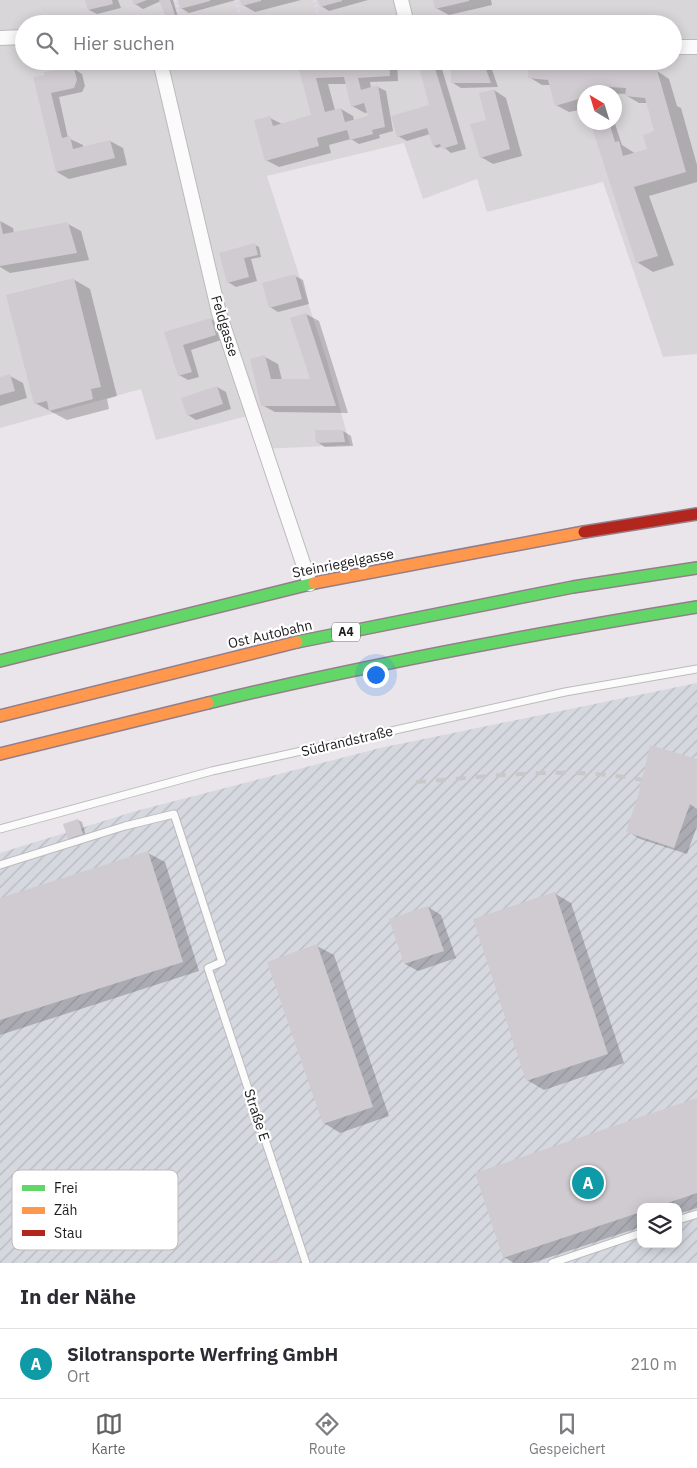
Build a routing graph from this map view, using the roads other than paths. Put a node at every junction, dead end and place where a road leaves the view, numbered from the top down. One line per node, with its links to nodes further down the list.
1 (401, 0): 2 (street)
2 (405, 15)
3 (15, 37): 4 (street)
4 (0, 38)
5 (682, 47): 6 (street)
6 (697, 47)
7 (162, 70): 10 (street, Feldgasse)
8 (697, 514): 10 (main road, Steinriegelgasse)
9 (697, 568): 14 (main road, Ost Autobahn / A4)
10 (310, 584): 12 (main road, Steinriegelgasse)
11 (697, 607): 15 (main road)
12 (0, 661)
13 (697, 669): 16 (lane, Südrandstraße)
14 (0, 716)
15 (0, 754)
16 (0, 829)
17 (0, 865): 21 (lane, Straße E)
18 (697, 1214): 19 (lane)
19 (682, 1219)
20 (637, 1234): 22 (lane)
21 (306, 1263)
22 (552, 1263)

